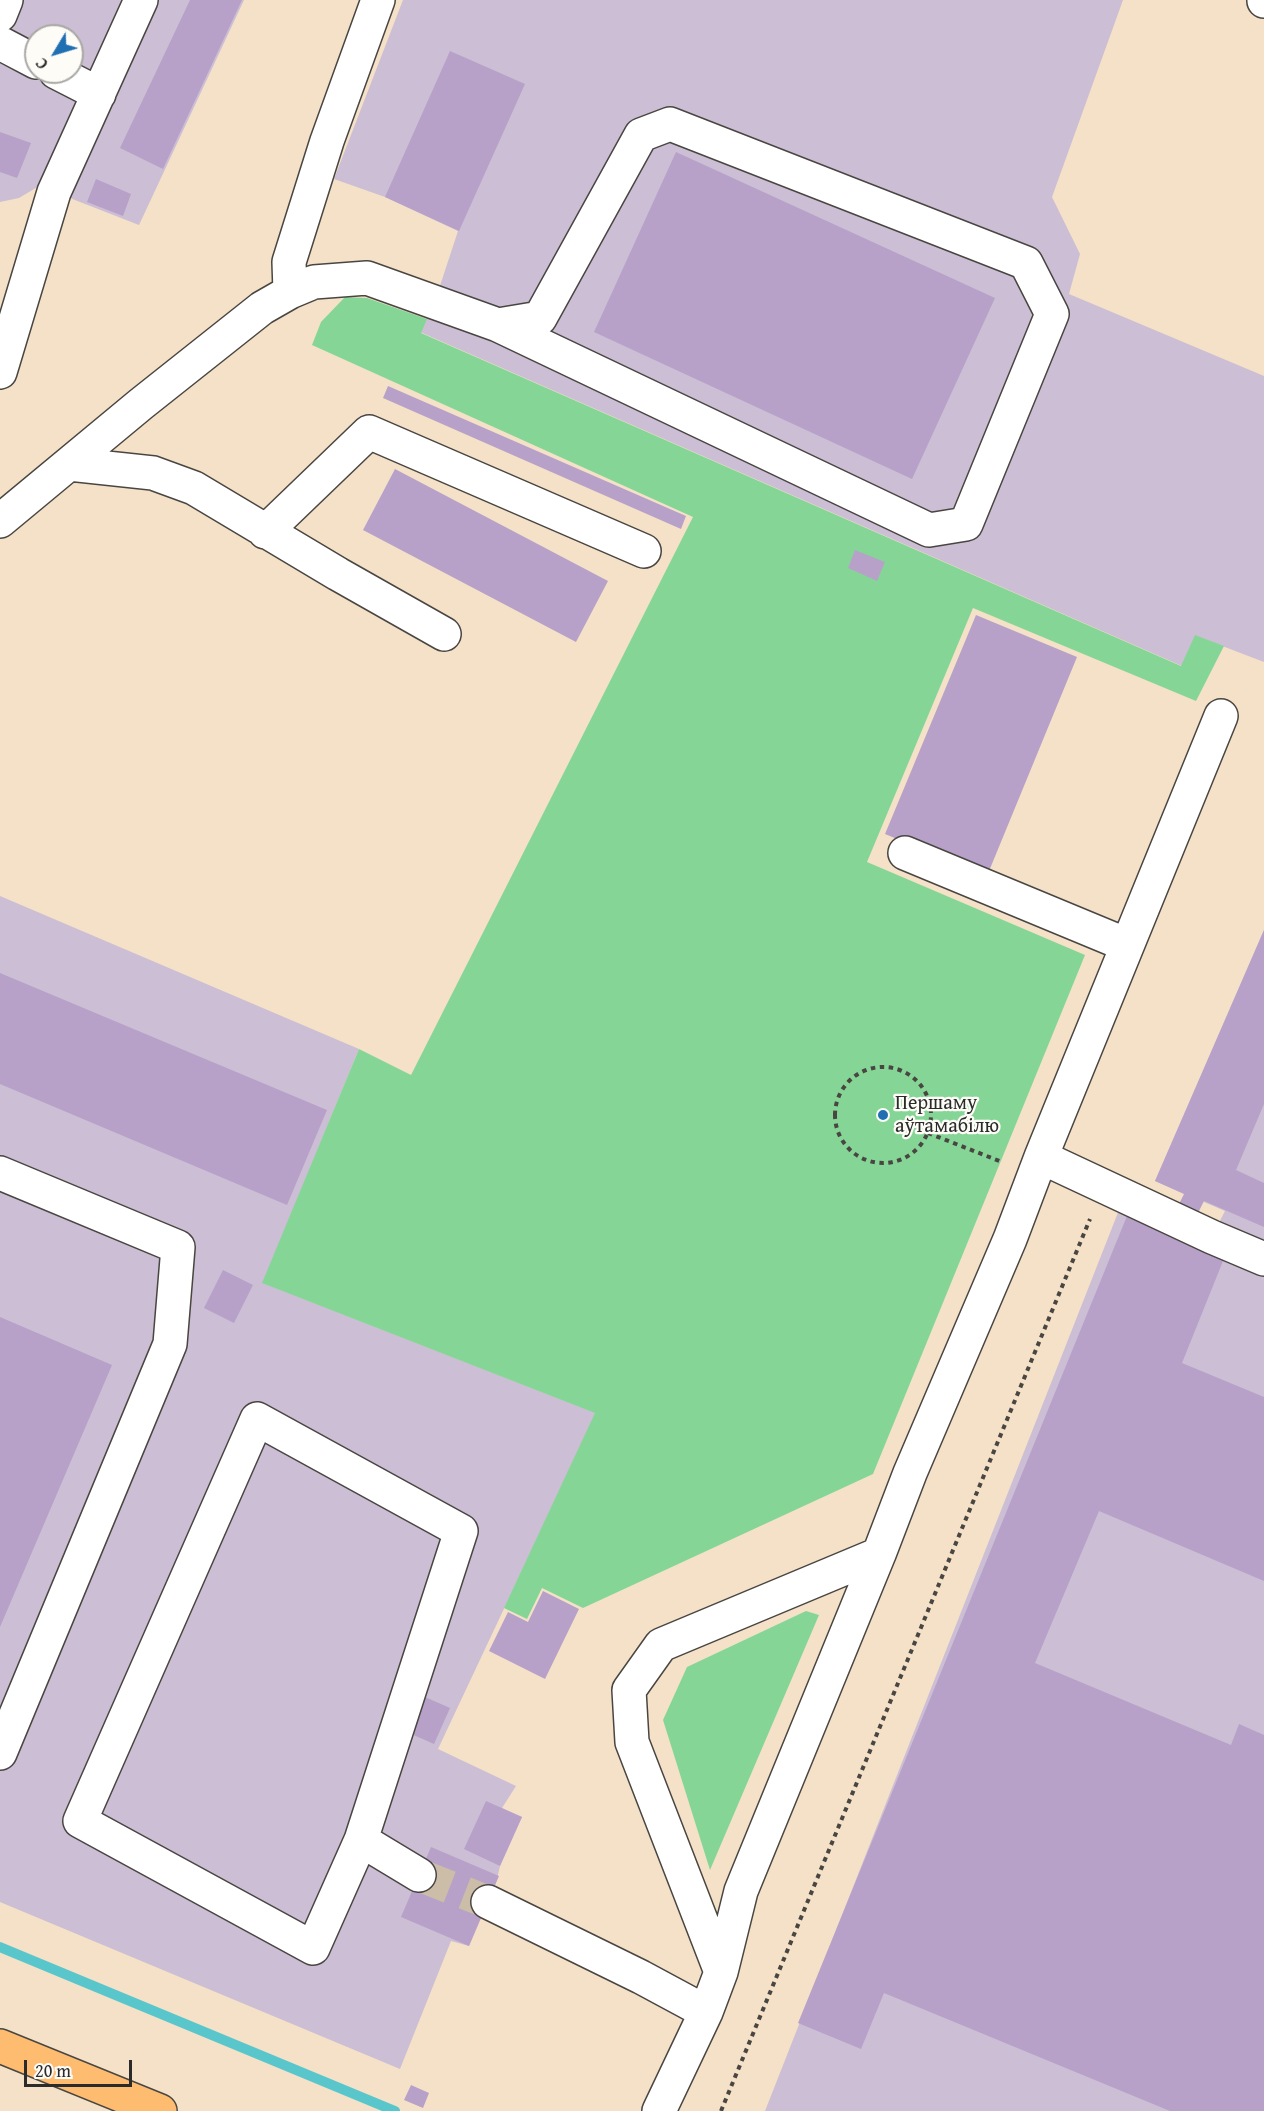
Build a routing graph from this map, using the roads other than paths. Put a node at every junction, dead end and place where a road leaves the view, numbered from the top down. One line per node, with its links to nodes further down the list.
1 (6, 0): 4 (lane)
2 (141, 0): 8 (lane)
3 (378, 0): 9 (lane)
4 (0, 15)
5 (0, 43): 6 (lane)
6 (24, 56)
7 (79, 84): 8 (lane)
8 (99, 94): 11 (lane)
9 (290, 292): 10 (lane); 12 (lane)
10 (498, 325): 10 (lane)
11 (0, 372)
12 (69, 464): 13 (lane); 14 (lane)
13 (0, 521)
14 (265, 532): 15 (lane); 16 (lane)
15 (644, 551)
16 (444, 634)
17 (1221, 716): 19 (lane)
18 (905, 853): 19 (lane)
19 (1127, 945): 20 (lane)
20 (1037, 1166): 22 (lane); 23 (lane)
21 (0, 1173): 24 (lane)
22 (1264, 1259)
23 (879, 1554): 28 (lane); 28 (lane)
24 (0, 1753)
25 (360, 1840): 25 (lane); 26 (lane)
26 (419, 1875)
27 (488, 1902): 29 (lane)
28 (721, 1972): 29 (lane)
29 (706, 2012): 32 (lane)
30 (0, 2046): 31 (main road)
31 (160, 2111)
32 (659, 2111)

